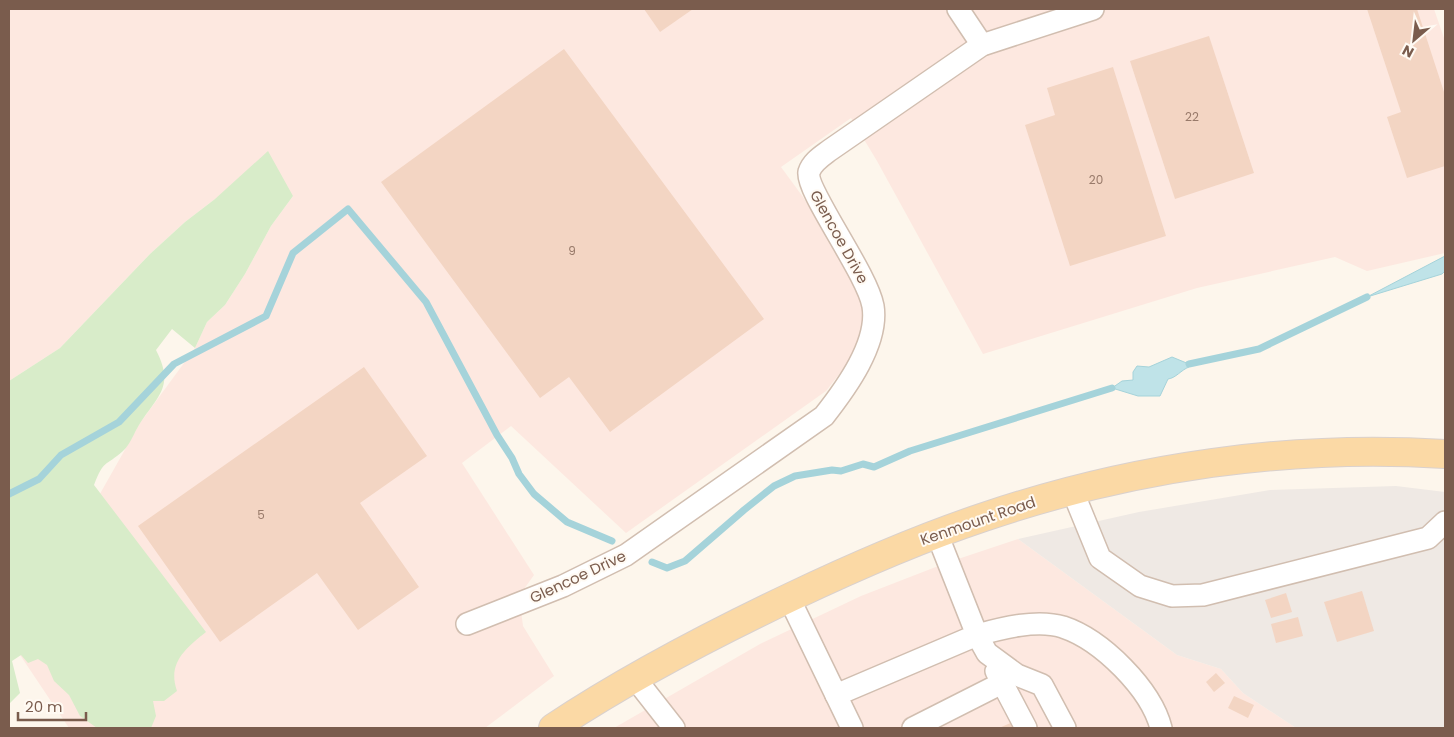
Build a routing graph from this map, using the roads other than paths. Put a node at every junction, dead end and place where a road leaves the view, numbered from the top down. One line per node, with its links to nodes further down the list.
1 (958, 9): 3 (street)
2 (1093, 9): 3 (street, Glencoe Drive)
3 (982, 45): 9 (street, Glencoe Drive)
4 (1445, 454): 5 (main road, Kenmount Road)
5 (1072, 492): 6 (street); 7 (main road, Kenmount Road)
6 (1445, 522)
7 (937, 534): 8 (main road, Kenmount Road); 10 (street)
8 (789, 598): 11 (main road, Kenmount Road); 13 (street)
9 (467, 624)
10 (982, 644): 12 (street); 13 (street); 19 (street); 20 (street)
11 (634, 677): 14 (main road, Kenmount Road); 15 (street)
12 (1002, 683): 17 (street); 18 (street)
13 (836, 695): 16 (street)
14 (553, 728)
15 (674, 728)
16 (852, 728)
17 (913, 728)
18 (1026, 728)
19 (1065, 728)
20 (1161, 728)

